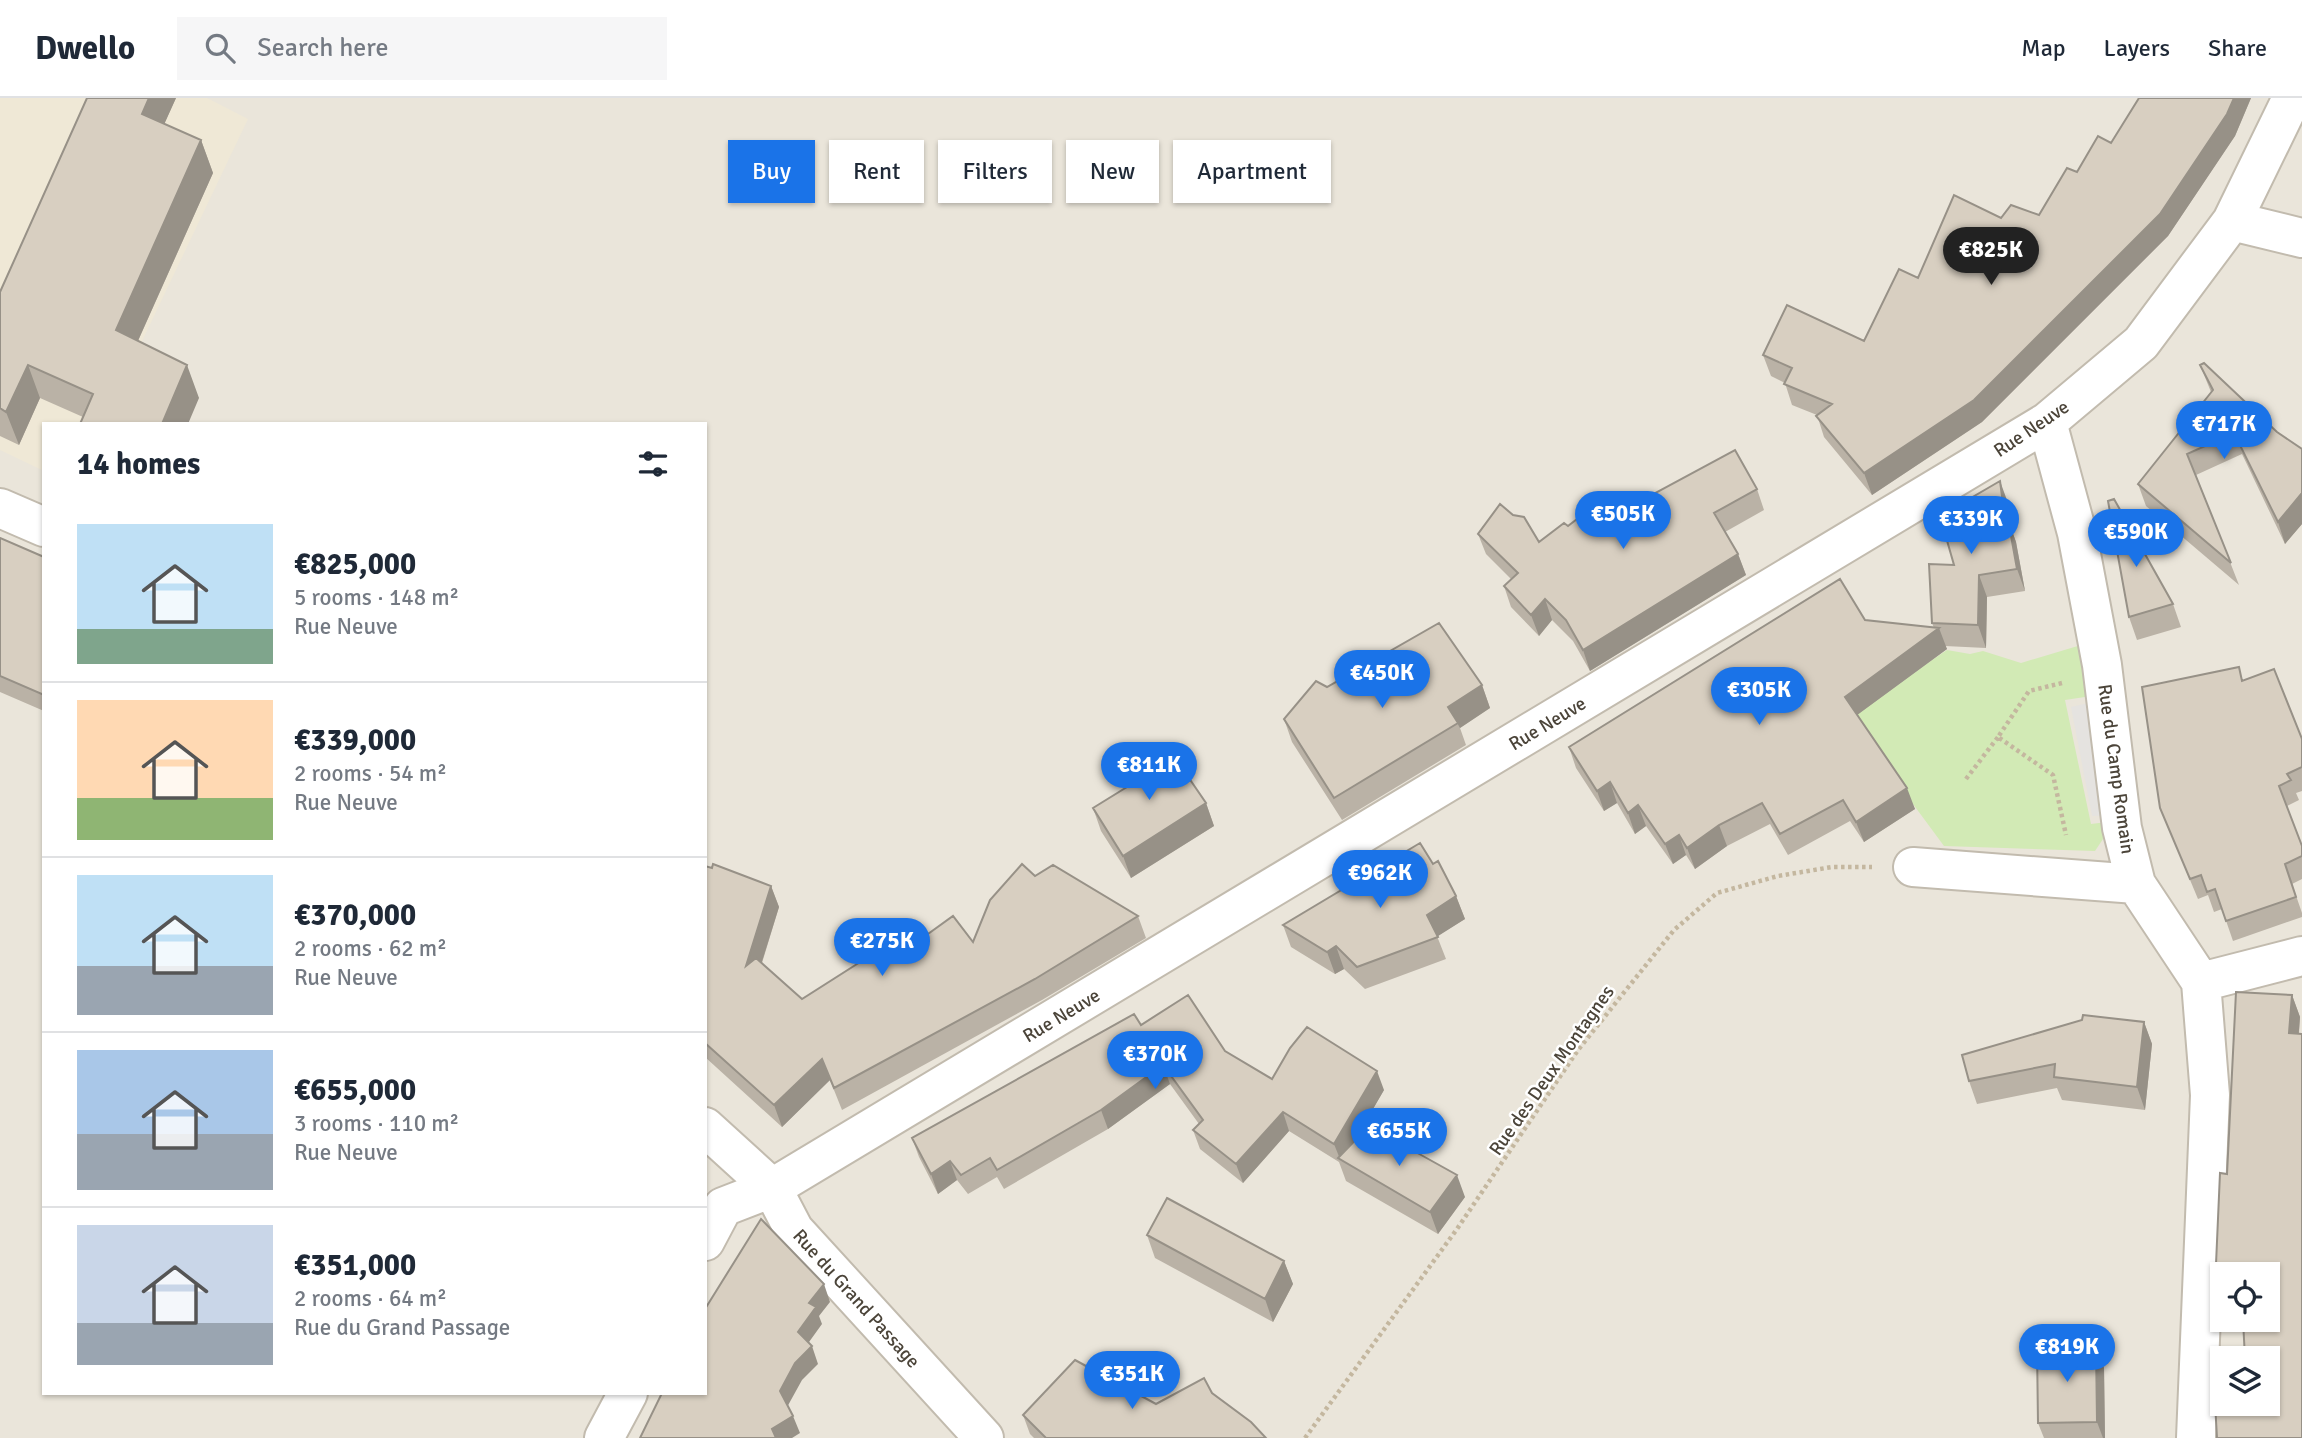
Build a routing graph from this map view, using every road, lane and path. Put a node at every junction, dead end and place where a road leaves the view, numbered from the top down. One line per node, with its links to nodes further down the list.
1 (2292, 98): 2 (street, Rue Neuve)
2 (2232, 221): 3 (street); 4 (street, Rue Neuve)
3 (2302, 238)
4 (2047, 422): 7 (street, Rue du Camp Romain); 16 (street, Rue Neuve)
5 (0, 508): 6 (street)
6 (42, 526)
7 (2103, 673): 8 (path); 12 (street, Rue du Camp Romain)
8 (1998, 737): 9 (path); 10 (path)
9 (1966, 779)
10 (2068, 843)
11 (1913, 867): 12 (street); 21 (path, Rue des Deux Montagnes)
12 (2136, 884): 14 (street, Rue du Camp Romain)
13 (2302, 956): 14 (street)
14 (2201, 982): 22 (street, Rue du Camp Romain)
15 (707, 1129): 16 (street, Rue du Grand Passage)
16 (772, 1188): 17 (street, Rue Neuve); 20 (street, Rue du Grand Passage)
17 (707, 1237)
18 (627, 1395): 19 (street)
19 (604, 1438)
20 (984, 1438)
21 (1305, 1438)
22 (2196, 1438)

